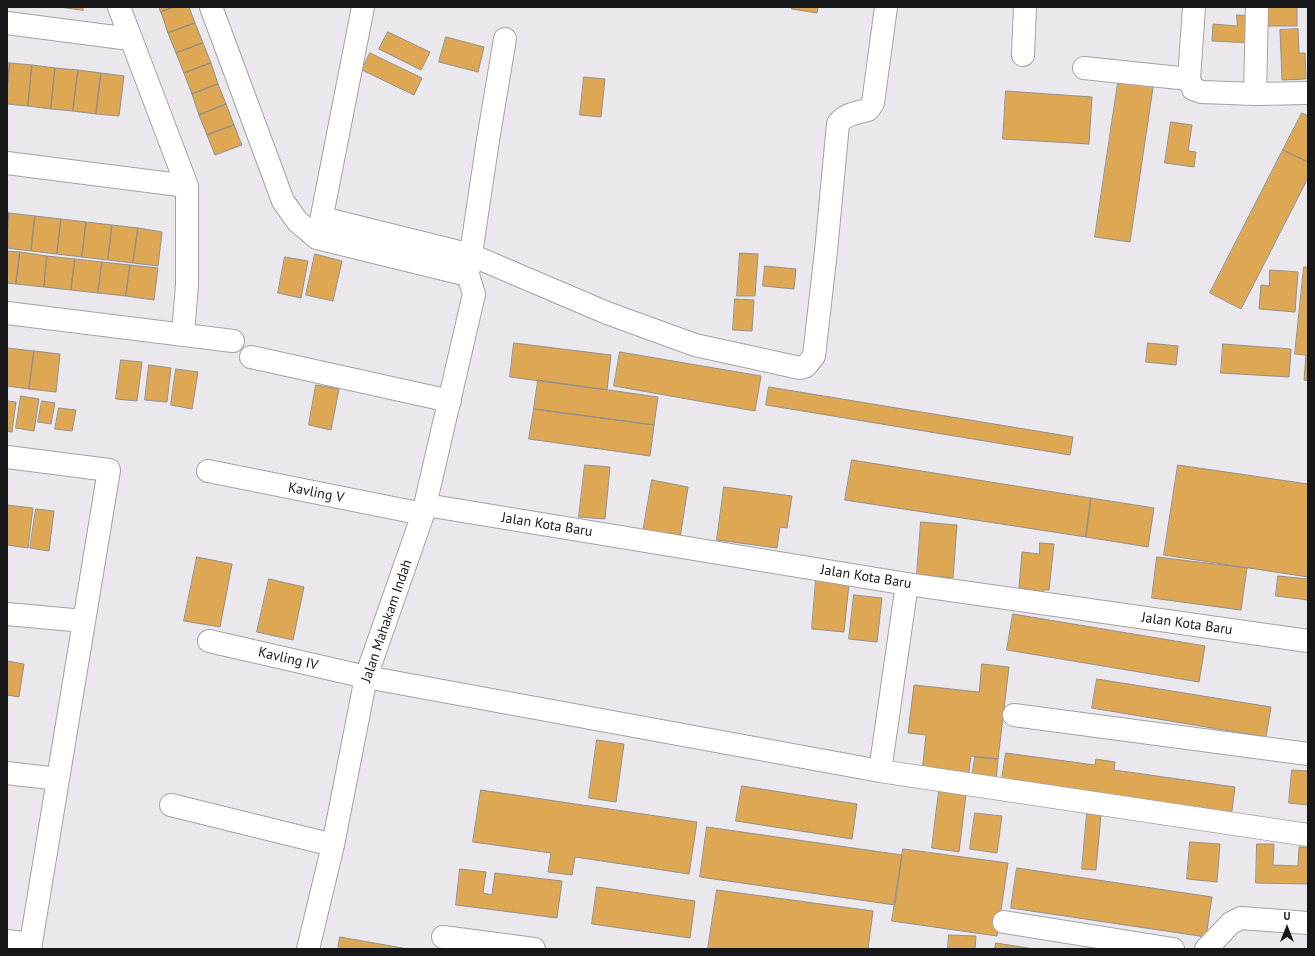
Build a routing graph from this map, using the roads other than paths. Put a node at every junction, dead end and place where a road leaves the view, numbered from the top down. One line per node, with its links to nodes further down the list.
1 (118, 7): 9 (street)
2 (211, 7): 18 (street)
3 (363, 7): 18 (street)
4 (886, 7): 19 (street)
5 (1025, 7): 11 (street)
6 (1194, 7): 13 (street)
7 (1257, 7): 15 (street)
8 (7, 23): 9 (street)
9 (130, 39): 17 (street)
10 (505, 39): 19 (street, Jalan Mahakam Indah)
11 (1023, 55)
12 (1084, 68): 13 (street)
13 (1190, 79): 15 (street)
14 (1308, 93): 15 (street)
15 (1255, 94)
16 (7, 163): 17 (street)
17 (187, 186): 21 (street)
18 (319, 228): 19 (street)
19 (470, 270): 24 (street, Jalan Mahakam Indah)
20 (7, 313): 21 (street)
21 (183, 334): 22 (street)
22 (233, 340)
23 (252, 357): 24 (street)
24 (450, 401): 27 (street, Jalan Mahakam Indah)
25 (7, 457): 30 (street)
26 (208, 471): 27 (street, Kavling V)
27 (425, 510): 28 (street, Jalan Kota Baru); 33 (street, Jalan Mahakam Indah)
28 (907, 584): 32 (street, Jalan Kota Baru); 36 (street)
29 (7, 614): 30 (street)
30 (84, 621): 38 (street)
31 (209, 641): 33 (street, Kavling IV)
32 (1308, 642)
33 (366, 677): 36 (street, Kavling IV); 41 (street, Jalan Mahakam Indah)
34 (1014, 715): 35 (street)
35 (1308, 754)
36 (880, 771): 40 (street, Kavling IV)
37 (7, 773): 38 (street)
38 (58, 779): 46 (street)
39 (171, 806): 41 (street)
40 (1308, 835)
41 (333, 844): 47 (street, Jalan Mahakam Indah)
42 (1004, 922): 49 (street)
43 (1308, 923): 50 (street)
44 (443, 936): 48 (street)
45 (7, 941): 46 (street)
46 (30, 947)
47 (308, 949)
48 (534, 949)
49 (1173, 949)
50 (1206, 949)

